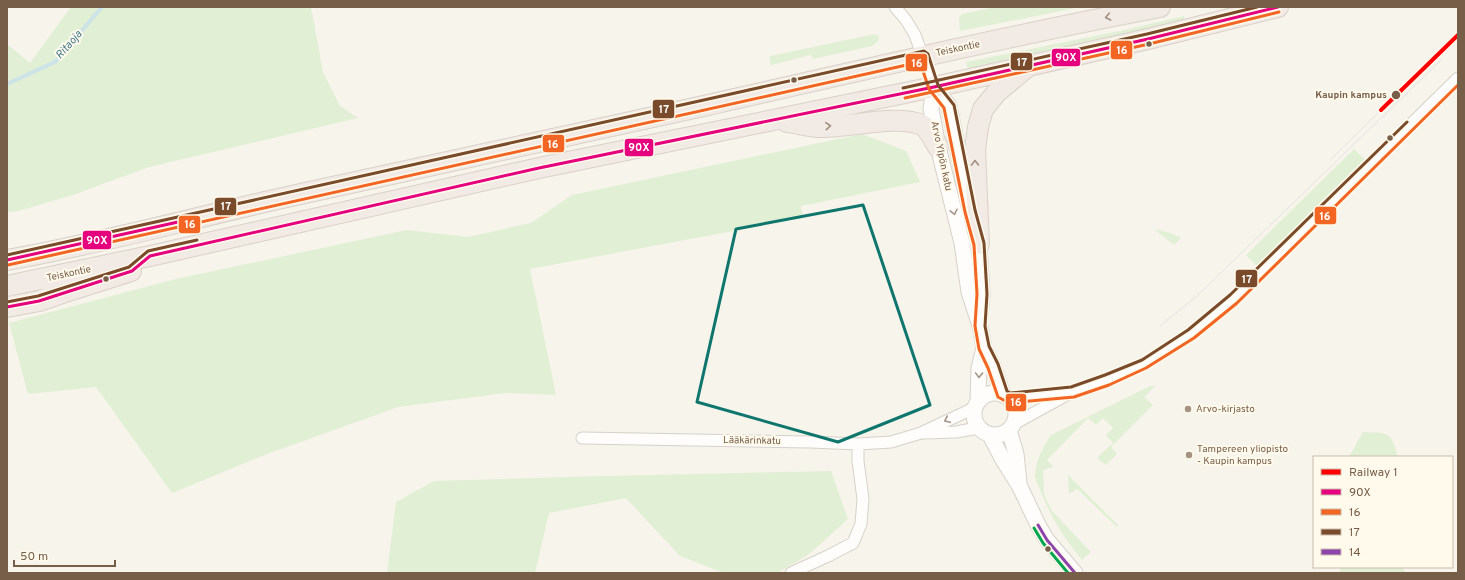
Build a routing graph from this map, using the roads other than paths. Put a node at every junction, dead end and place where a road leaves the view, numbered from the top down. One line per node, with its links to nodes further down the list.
1 (895, 7): 4 (street)
2 (1160, 7): 4 (highway, Teiskontie, one-way to 4)
3 (1278, 7): 5 (highway, Teiskontie)
4 (923, 56): 7 (street); 12 (highway, Teiskontie)
5 (1031, 65): 7 (highway, Teiskontie); 10 (highway, one-way to 5)
6 (1458, 78): 17 (street)
7 (934, 87): 8 (highway, Teiskontie); 9 (street, Arvo Ylpön katu); 10 (street, Arvo Ylpön katu)
8 (775, 120): 9 (highway, one-way to 9); 11 (highway, Teiskontie)
9 (938, 147): 15 (street, Arvo Ylpön katu, one-way to 15)
10 (979, 244): 15 (street, Arvo Ylpön katu)
11 (150, 256): 13 (highway, Teiskontie); 14 (highway)
12 (7, 260)
13 (7, 286)
14 (7, 307)
15 (980, 326): 16 (street, Arvo Ylpön katu)
16 (984, 348): 18 (street, Arvo Ylpön katu); 19 (street, Arvo Ylpön katu, one-way to 19)
17 (1072, 392): 18 (street); 20 (street)
18 (1006, 396): 19 (street); 20 (street)
19 (976, 405): 21 (street); 22 (street, Lääkärinkatu, one-way to 22)
20 (1011, 427): 21 (street); 25 (street)
21 (984, 431): 22 (street, Lääkärinkatu); 25 (street)
22 (921, 433): 24 (street, Lääkärinkatu)
23 (582, 438): 24 (street, Lääkärinkatu)
24 (858, 444): 26 (street)
25 (1020, 487): 27 (street)
26 (792, 573)
27 (1075, 573)

